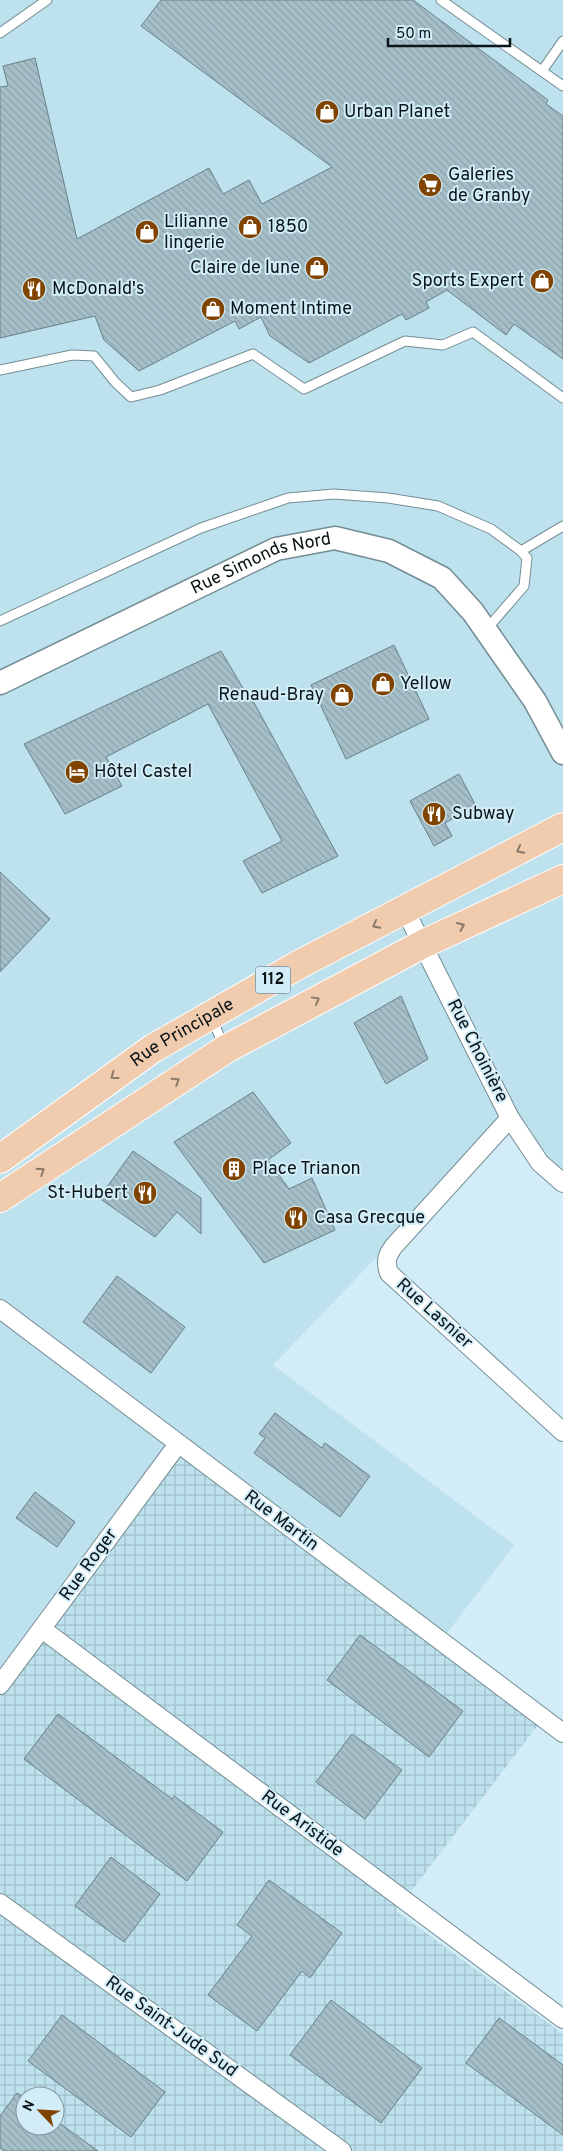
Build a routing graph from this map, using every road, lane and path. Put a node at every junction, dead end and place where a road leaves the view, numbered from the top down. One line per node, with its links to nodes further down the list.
1 (441, 0): 5 (lane)
2 (45, 1): 3 (lane)
3 (0, 33)
4 (563, 41): 5 (lane)
5 (542, 71): 6 (lane)
6 (563, 86)
7 (0, 370): 8 (lane)
8 (563, 398)
9 (563, 526): 10 (lane)
10 (521, 550): 11 (lane); 12 (lane)
11 (0, 621)
12 (486, 630): 13 (street, Rue Simonds Nord); 14 (street, Rue Simonds Nord)
13 (0, 683)
14 (563, 753)
15 (563, 827): 17 (main road, Rue Principale / 112, one-way to 17)
16 (563, 879): 18 (main road, Rue Principale / 112, one-way to 16)
17 (405, 910): 18 (street, Rue Choinière); 19 (main road, Rue Principale / 112, one-way to 19)
18 (423, 944): 20 (main road, Rue Principale / 112, one-way to 18); 21 (street, Rue Choinière)
19 (210, 1016): 20 (lane); 22 (main road, Rue Principale / 112, one-way to 22)
20 (226, 1049): 24 (main road, Rue Principale / 112, one-way to 20)
21 (510, 1118): 23 (street, Rue Choinière); 26 (street, Rue Lasnier)
22 (0, 1160)
23 (563, 1183)
24 (0, 1198)
25 (0, 1309): 27 (street, Rue Martin)
26 (563, 1432)
27 (178, 1444): 28 (street, Rue Roger); 30 (street, Rue Martin)
28 (42, 1629): 29 (street, Rue Roger); 32 (street, Rue Aristide)
29 (0, 1685)
30 (563, 1733)
31 (0, 1903): 33 (street, Rue Saint-Jude Sud)
32 (563, 2018)
33 (342, 2151)

